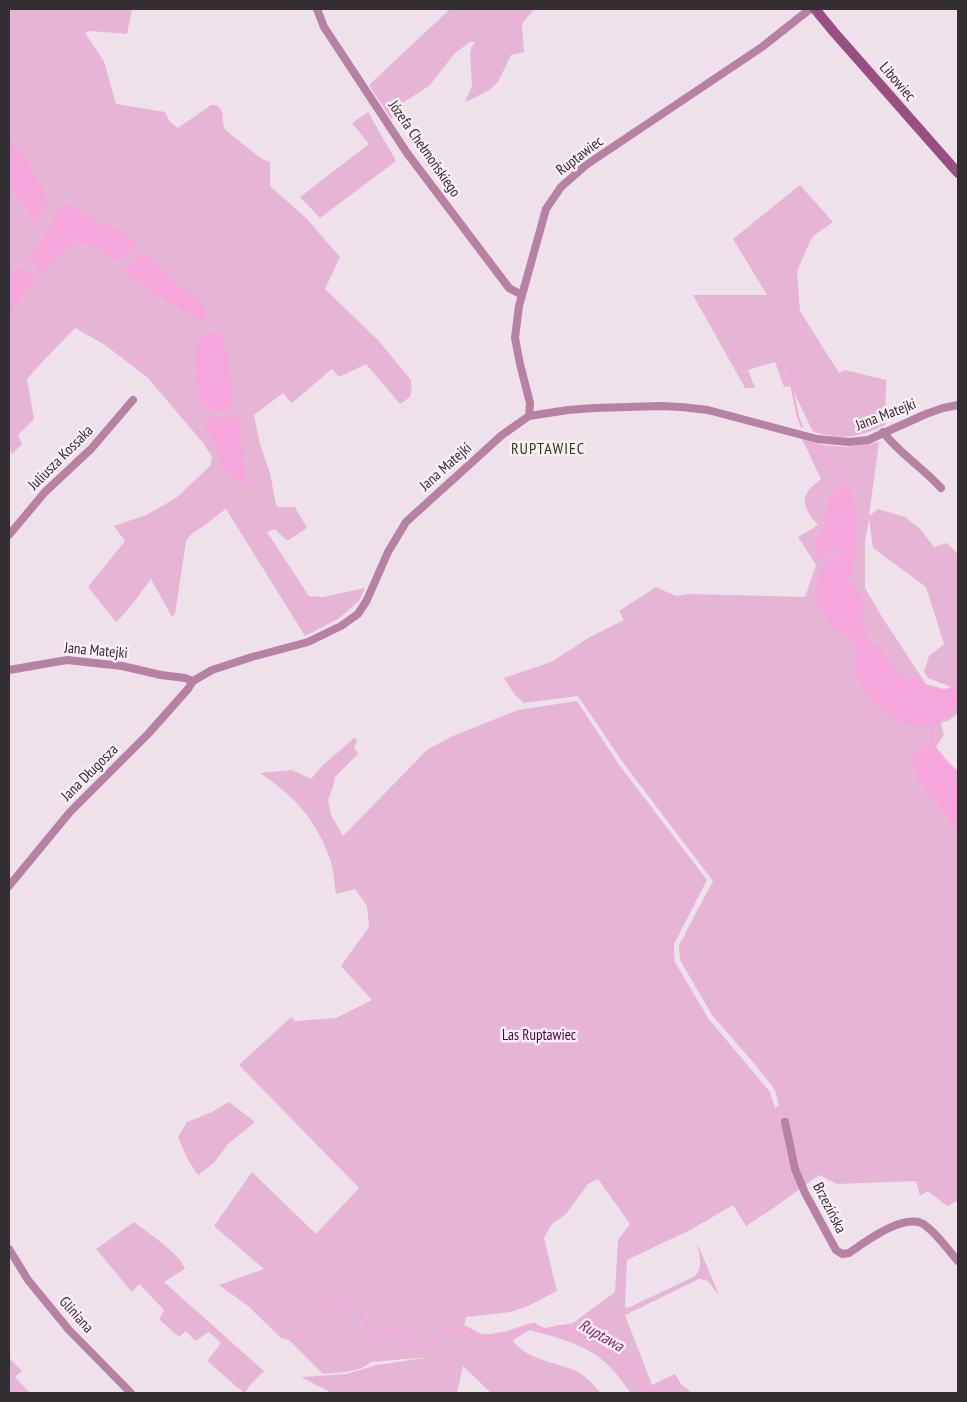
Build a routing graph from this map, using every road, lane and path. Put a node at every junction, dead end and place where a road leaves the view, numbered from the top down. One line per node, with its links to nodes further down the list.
1 (317, 9): 5 (street, Józefa Chełmońskiego)
2 (810, 9): 5 (street, Ruptawiec)
3 (815, 9): 4 (street, Libowiec)
4 (958, 173)
5 (522, 295): 8 (street, Ruptawiec)
6 (133, 400): 11 (street, Juliusza Kossaka)
7 (958, 405): 9 (street, Jana Matejki)
8 (529, 416): 9 (street, Jana Matejki); 13 (street, Jana Matejki)
9 (883, 432): 10 (street)
10 (940, 488)
11 (9, 535)
12 (9, 670): 13 (street, Jana Matejki)
13 (192, 681): 14 (street, Jana Długosza)
14 (9, 886)
15 (785, 1122): 17 (street, Brzezińska)
16 (9, 1249): 18 (street, Gliniana)
17 (958, 1261)
18 (131, 1393)

